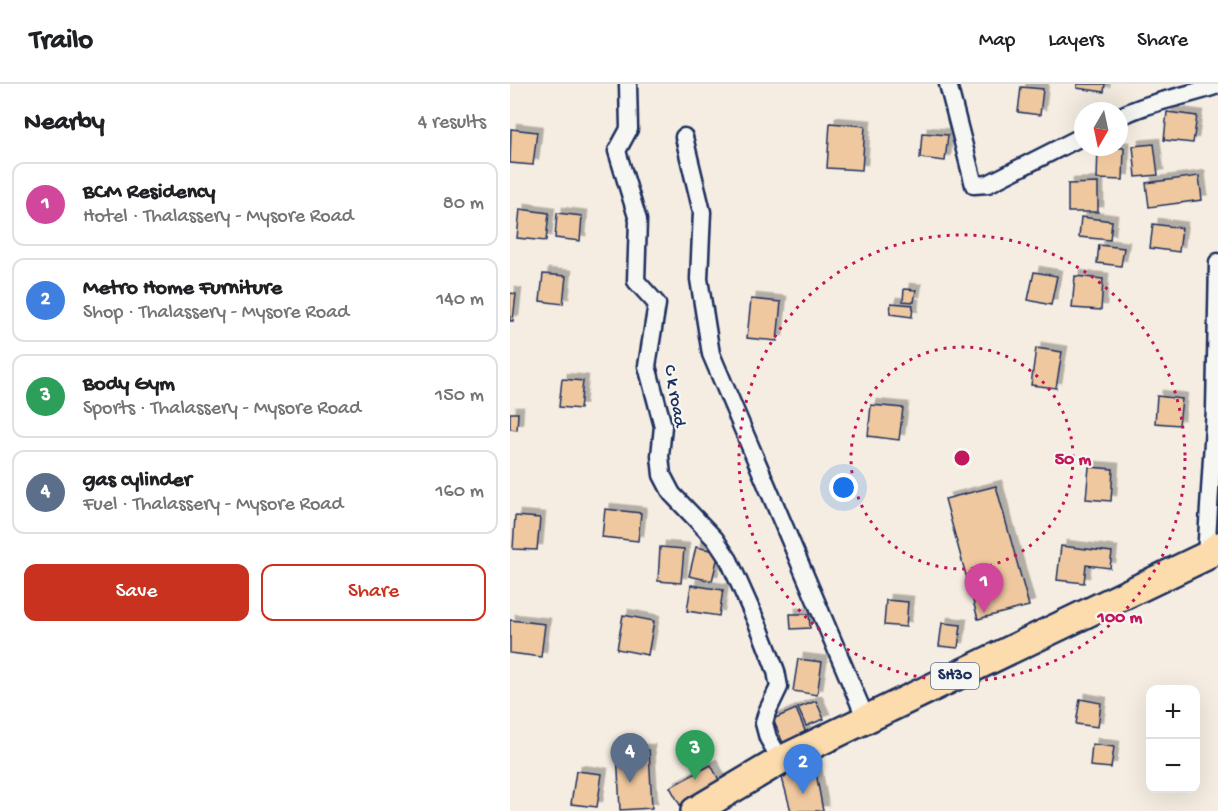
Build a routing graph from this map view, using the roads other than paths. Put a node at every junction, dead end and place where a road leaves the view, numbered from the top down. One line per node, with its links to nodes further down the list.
1 (628, 84): 10 (street, C k road)
2 (948, 84): 6 (street)
3 (1218, 85): 4 (street)
4 (1128, 114)
5 (684, 137): 9 (street)
6 (1074, 140)
7 (1218, 262): 8 (street)
8 (1212, 551): 9 (main road, SH30)
9 (867, 719): 10 (main road, SH30)
10 (781, 760): 11 (main road, SH30)
11 (695, 811)

